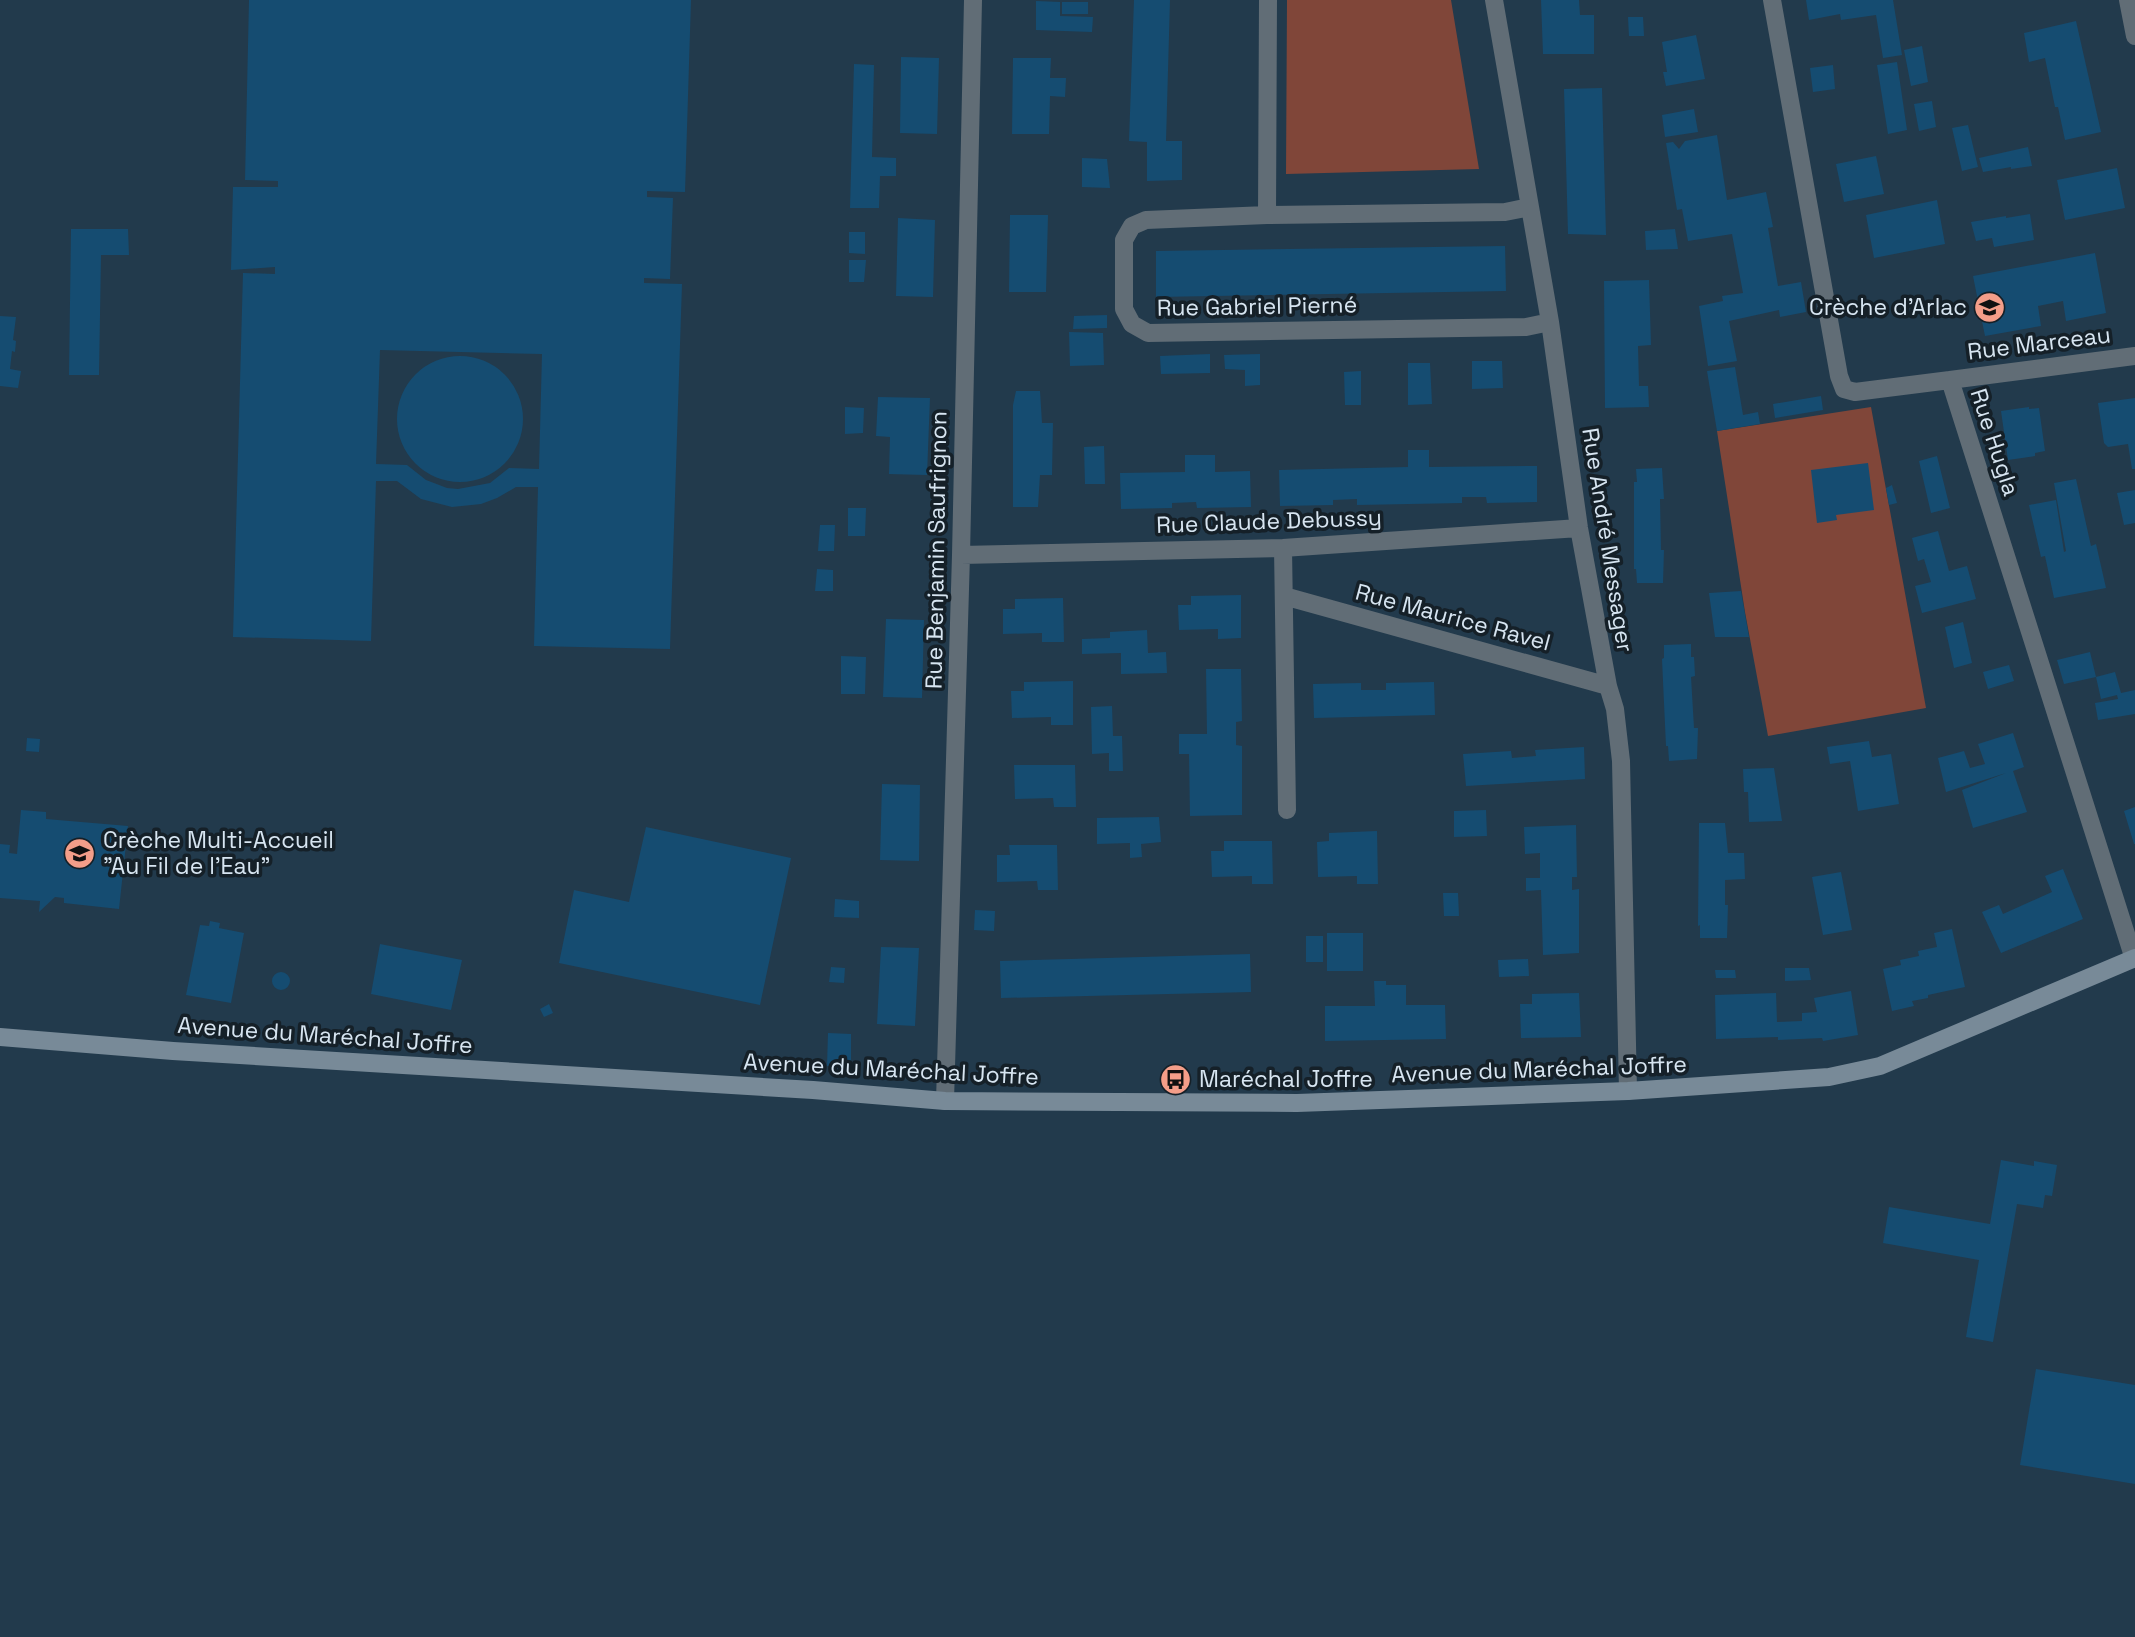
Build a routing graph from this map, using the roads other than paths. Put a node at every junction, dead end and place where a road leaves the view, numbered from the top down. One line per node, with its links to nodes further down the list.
1 (973, 0): 14 (street, Rue Benjamin Saufrignon)
2 (1268, 0): 8 (street)
3 (1494, 0): 7 (street, Rue André Messager)
4 (1772, 0): 11 (street, Rue Hugla)
5 (2128, 0): 6 (street)
6 (2135, 36)
7 (1530, 207): 8 (street, Rue Gabriel Pierné); 9 (street, Rue André Messager)
8 (1267, 215): 9 (street, Rue Gabriel Pierné)
9 (1550, 322): 12 (street, Rue André Messager)
10 (2135, 356): 11 (street, Rue Marceau)
11 (1950, 380): 18 (street, Rue Hugla)
12 (1579, 528): 13 (street, Rue Claude Debussy); 16 (street, Rue André Messager)
13 (1283, 548): 14 (street, Rue Claude Debussy); 15 (street)
14 (961, 555): 21 (street, Rue Benjamin Saufrignon)
15 (1284, 596): 16 (street, Rue Maurice Ravel); 17 (street)
16 (1608, 686): 20 (street, Rue André Messager)
17 (1287, 810)
18 (2134, 958): 20 (street, Avenue du Maréchal Joffre)
19 (0, 1037): 21 (street, Avenue du Maréchal Joffre)
20 (1628, 1091): 21 (street, Avenue du Maréchal Joffre)
21 (945, 1101)

